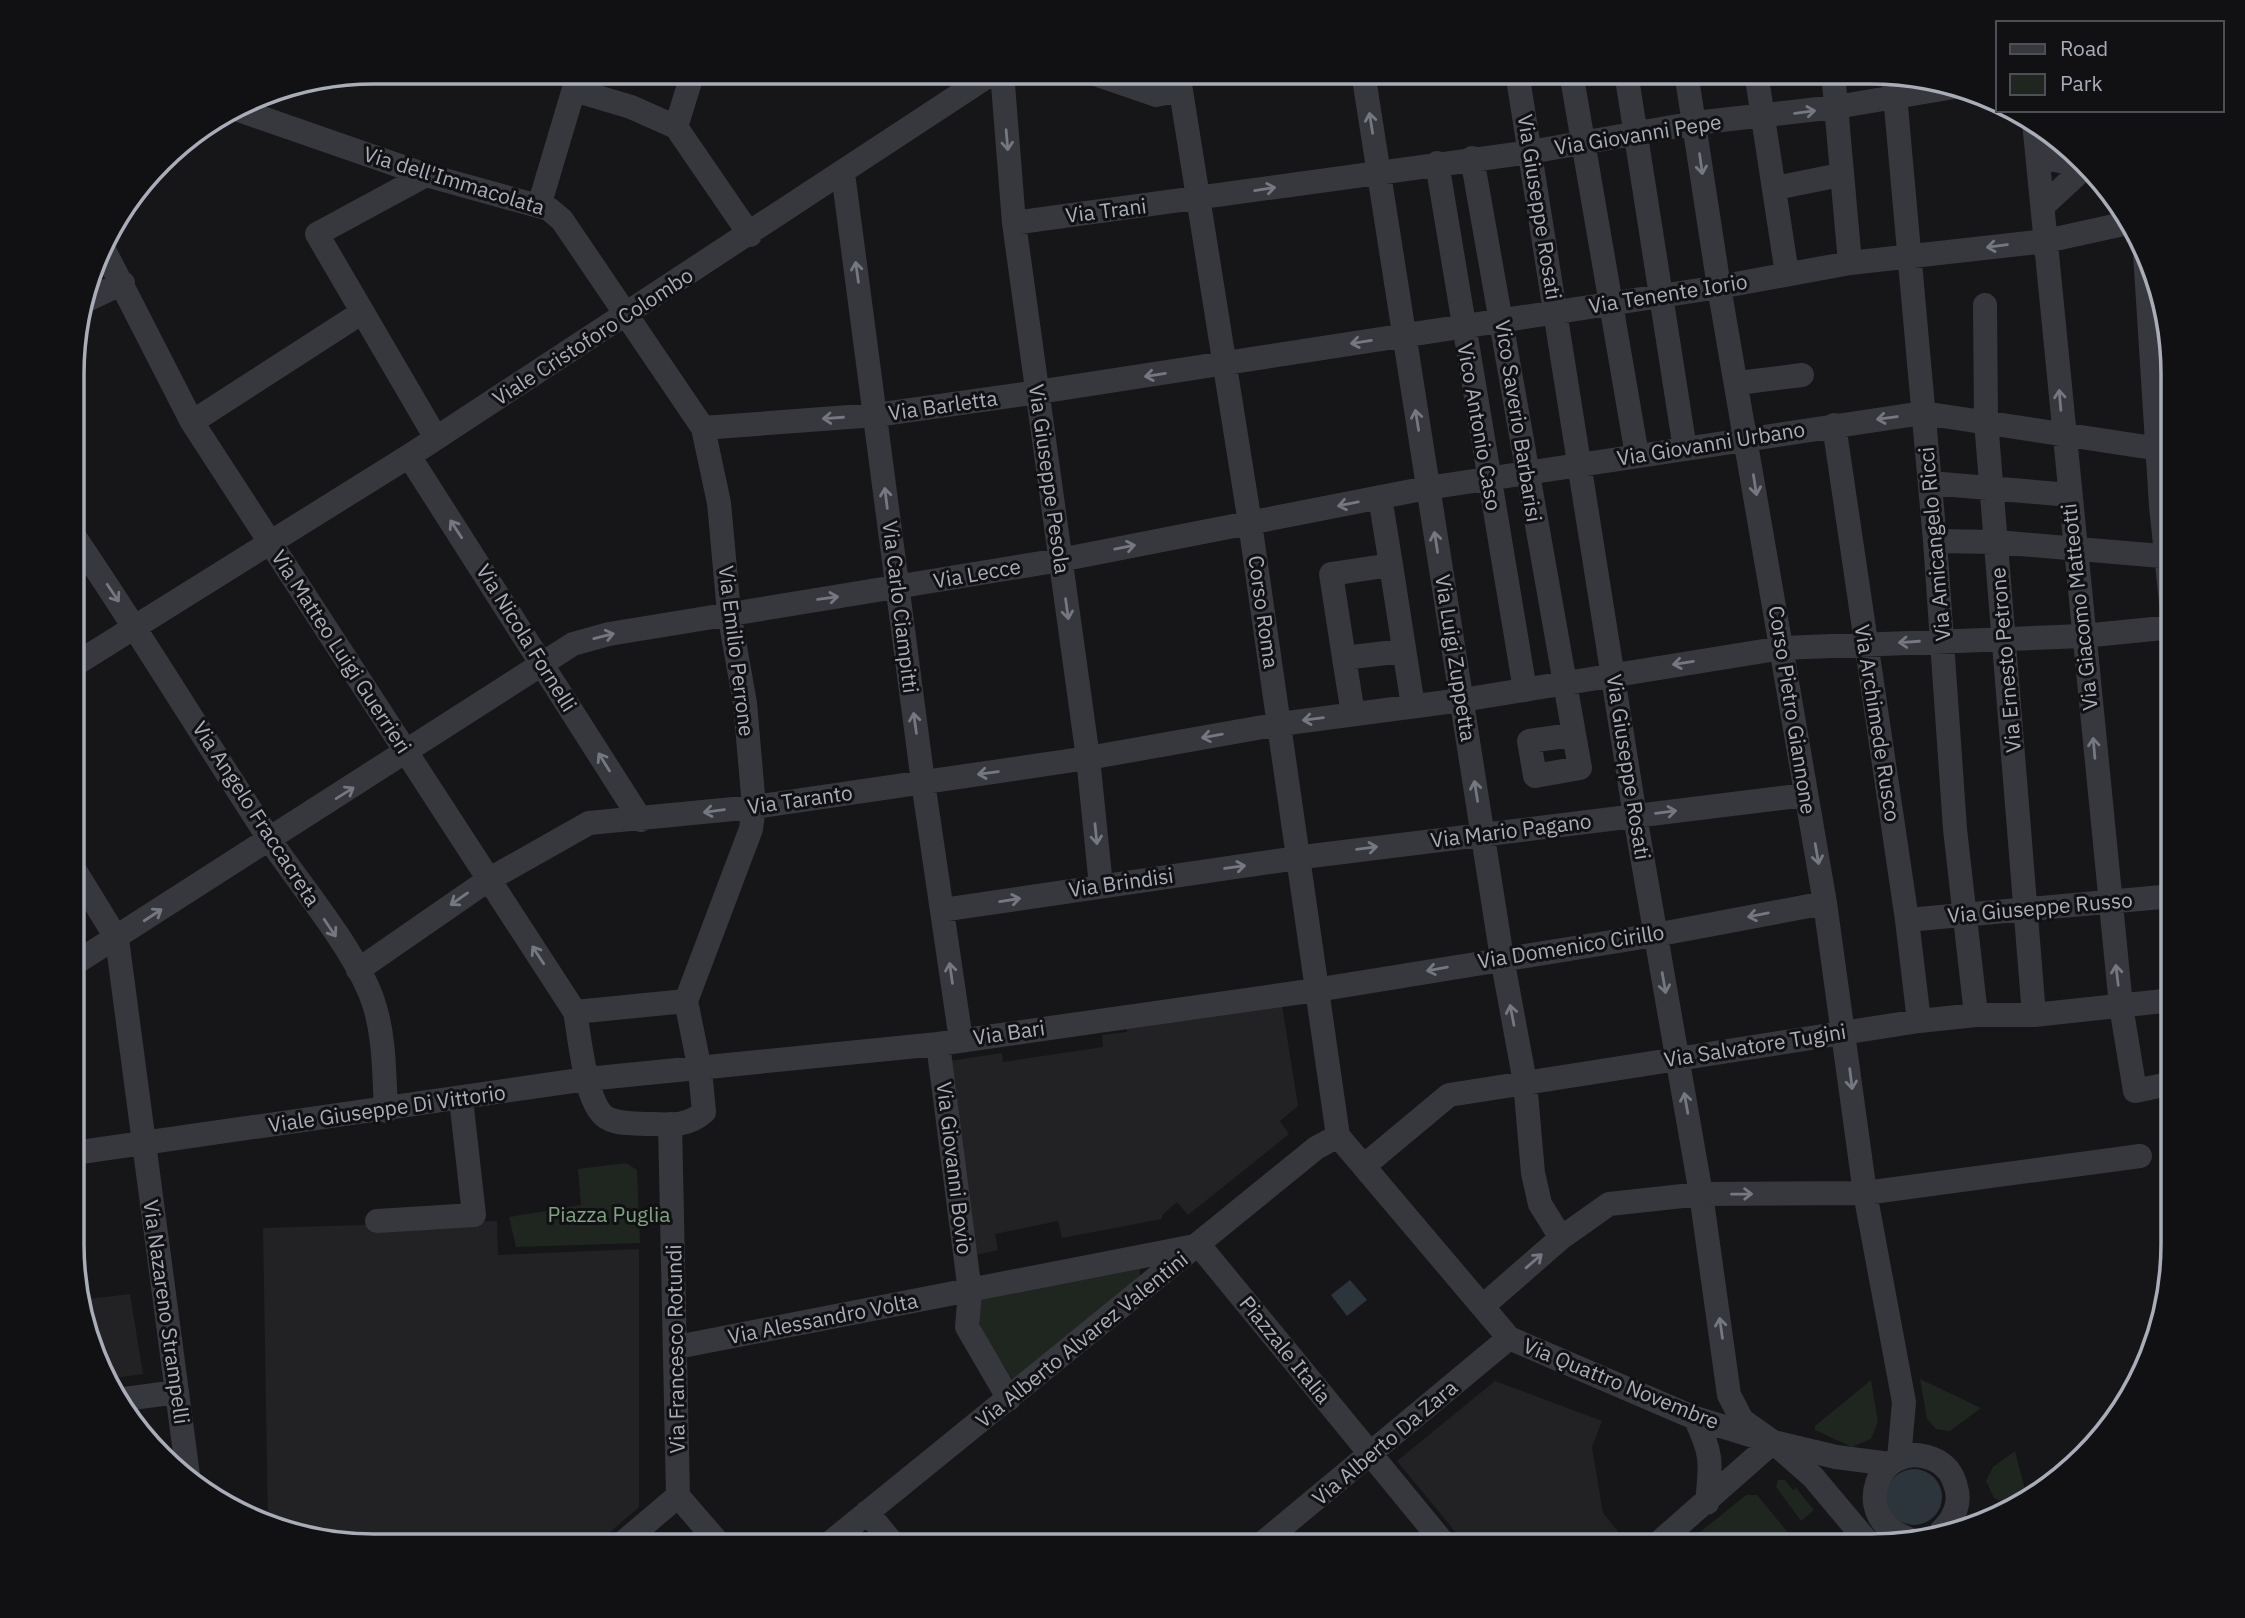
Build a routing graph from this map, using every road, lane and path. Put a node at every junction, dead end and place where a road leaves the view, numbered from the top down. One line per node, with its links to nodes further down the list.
1 (576, 84): 38 (street)
2 (583, 84): 21 (street)
3 (689, 84): 21 (street)
4 (976, 84): 32 (street, Viale Cristoforo Colombo)
5 (1003, 84): 39 (street, Via Giuseppe Pesola, one-way to 39)
6 (1124, 84): 7 (street)
7 (1174, 84)
8 (1179, 84): 36 (street, Corso Roma)
9 (1365, 84): 31 (street, Via Luigi Zuppetta, one-way to 9)
10 (1519, 84): 25 (street, Via Giuseppe Rosati)
11 (1573, 84): 24 (street)
12 (1628, 84): 22 (street)
13 (1688, 84): 20 (street, Corso Pietro Giannone)
14 (1758, 84): 19 (street)
15 (1833, 84): 17 (street)
16 (1894, 85): 17 (street, Via Giovanni Pepe); 43 (street, Via Amicangelo Ricci)
17 (1836, 107): 19 (street, Via Giovanni Pepe, one-way to 17); 34 (street)
18 (248, 113): 33 (street, Via dell'Immacolata)
19 (1762, 118): 20 (street, Via Giovanni Pepe); 35 (street)
20 (1695, 123): 22 (street, Via Giovanni Pepe); 48 (street, Corso Pietro Giannone, one-way to 48)
21 (676, 127): 41 (street)
22 (1634, 132): 24 (street, Via Giovanni Pepe); 51 (street)
23 (2037, 136): 26 (street, Via Giacomo Matteotti)
24 (1582, 145): 25 (street, Via Giovanni Pepe); 52 (street)
25 (1530, 152): 27 (street, Via Giovanni Pepe); 54 (street, Via Giuseppe Rosati)
26 (2039, 156): 29 (street); 37 (street, Via Giacomo Matteotti)
27 (1472, 158): 28 (street, Via Giovanni Pepe); 57 (street, Vico Saverio Barbarisi)
28 (1437, 163): 31 (street, Via Giovanni Pepe); 58 (street, Vico Antonio Caso)
29 (2071, 164)
30 (2078, 171): 37 (street)
31 (1378, 172): 36 (street, Via Giovanni Pepe, one-way to 31); 59 (street, Via Luigi Zuppetta)
32 (843, 173): 41 (street, Viale Cristoforo Colombo); 66 (street, Via Carlo Ciampitti, one-way to 32)
33 (426, 175): 38 (street, Via dell'Immacolata); 55 (street)
34 (1840, 175): 35 (street); 45 (street)
35 (1775, 188): 46 (street)
36 (1197, 200): 39 (street, Via Trani); 60 (street, Corso Roma)
37 (2044, 205): 42 (street, Via Giacomo Matteotti)
38 (539, 206): 56 (street, Via dell'Immacolata)
39 (1014, 223): 63 (street, Via Giuseppe Pesola)
40 (2120, 225): 42 (street, Via Tenente Iorio)
41 (750, 235): 56 (street, Viale Cristoforo Colombo)
42 (2046, 241): 43 (street, Via Tenente Iorio, one-way to 43); 71 (street, Via Giacomo Matteotti, one-way to 42)
43 (1910, 256): 45 (street, Via Tenente Iorio); 65 (street, Via Amicangelo Ricci)
44 (109, 258): 47 (street, Via Matteo Luigi Guerrieri)
45 (1850, 263): 46 (street, Via Tenente Iorio)
46 (1787, 274): 48 (street, Via Tenente Iorio)
47 (123, 283): 50 (street); 68 (street, Via Matteo Luigi Guerrieri)
48 (1719, 287): 51 (street, Via Tenente Iorio); 62 (street, Corso Pietro Giannone)
49 (2150, 295): 64 (street)
50 (95, 296)
51 (1660, 296): 52 (street, Via Tenente Iorio); 74 (street)
52 (1609, 303): 54 (street, Via Tenente Iorio); 77 (street)
53 (1984, 305): 67 (street, Via Ernesto Petrone)
54 (1555, 312): 57 (street, Via Tenente Iorio); 78 (street, Via Giuseppe Rosati)
55 (361, 313): 68 (street); 72 (street)
56 (627, 313): 70 (street, Via Emilio Perrone); 72 (street, Viale Cristoforo Colombo)
57 (1501, 320): 58 (street, Via Tenente Iorio); 79 (street, Vico Saverio Barbarisi)
58 (1461, 326): 59 (street, Via Tenente Iorio); 80 (street, Vico Antonio Caso)
59 (1405, 335): 60 (street, Via Tenente Iorio, one-way to 60); 82 (street, Via Luigi Zuppetta, one-way to 59)
60 (1223, 365): 63 (street, Via Barletta, one-way to 63); 86 (street, Corso Roma)
61 (1802, 375): 62 (street)
62 (1738, 383): 73 (street, Corso Pietro Giannone)
63 (1038, 392): 66 (street, Via Barletta); 93 (street, Via Giuseppe Pesola)
64 (2161, 409)
65 (1923, 413): 67 (street, Via Giovanni Urbano); 69 (street, Via Giovanni Urbano, one-way to 69); 81 (street, Via Amicangelo Ricci)
66 (876, 415): 70 (street, Via Barletta, one-way to 70); 95 (street, Via Carlo Ciampitti, one-way to 66)
67 (1986, 421): 71 (street, Via Giovanni Urbano); 83 (street, Via Ernesto Petrone)
68 (191, 422): 88 (street, Via Matteo Luigi Guerrieri)
69 (1834, 425): 73 (street, Via Giovanni Urbano); 102 (street, Via Archimede Rusco)
70 (703, 428): 96 (street, Via Emilio Perrone)
71 (2063, 435): 75 (street, Via Giovanni Urbano); 84 (street, Via Giacomo Matteotti)
72 (436, 439): 76 (street, Viale Cristoforo Colombo)
73 (1747, 439): 74 (street, Via Giovanni Urbano); 103 (street, Corso Pietro Giannone, one-way to 103)
74 (1685, 449): 77 (street, Via Giovanni Urbano)
75 (2161, 449)
76 (410, 456): 88 (street, Viale Cristoforo Colombo); 107 (street, Via Nicola Fornelli, one-way to 76)
77 (1637, 456): 78 (street, Via Giovanni Urbano)
78 (1578, 465): 79 (street, Via Giovanni Urbano); 108 (street, Via Giuseppe Rosati)
79 (1525, 474): 80 (street, Via Giovanni Urbano); 109 (street, Vico Saverio Barbarisi)
80 (1489, 478): 82 (street, Via Giovanni Urbano); 110 (street, Vico Antonio Caso)
81 (1930, 483): 83 (street); 87 (street, Via Amicangelo Ricci)
82 (1427, 488): 85 (street, Via Giovanni Urbano); 111 (street, Via Luigi Zuppetta, one-way to 82)
83 (1991, 488): 84 (street); 89 (street, Via Ernesto Petrone)
84 (2070, 495): 90 (street, Via Giacomo Matteotti)
85 (1380, 497): 86 (street, Via Giovanni Urbano, one-way to 86); 94 (street)
86 (1250, 523): 93 (street, Via Lecce, one-way to 86); 114 (street, Corso Roma)
87 (1936, 541): 89 (street); 100 (street, Via Amicangelo Ricci)
88 (271, 542): 97 (street, Viale Cristoforo Colombo); 116 (street, Via Matteo Luigi Guerrieri)
89 (1996, 542): 90 (street); 101 (street, Via Ernesto Petrone)
90 (2077, 548): 92 (street); 99 (street, Via Giacomo Matteotti)
91 (84, 551): 97 (street, Via Angelo Fraccacreta, one-way to 97)
92 (2161, 556)
93 (1060, 560): 95 (street, Via Lecce); 117 (street, Via Giuseppe Pesola, one-way to 117)
94 (1391, 565): 104 (street); 105 (street)
95 (897, 588): 96 (street, Via Lecce, one-way to 95); 118 (street, Via Carlo Ciampitti, one-way to 95)
96 (729, 613): 107 (street, Via Lecce, one-way to 96); 120 (street, Via Emilio Perrone)
97 (136, 627): 106 (street, Viale Cristoforo Colombo); 124 (street, Via Angelo Fraccacreta)
98 (2161, 628): 99 (street, Via Taranto)
99 (2084, 636): 101 (street, Via Taranto); 130 (street, Via Giacomo Matteotti, one-way to 99)
100 (1943, 640): 101 (street, Via Taranto); 102 (street, Via Taranto, one-way to 102); 134 (street, Via Amicangelo Ricci)
101 (2004, 640): 132 (street, Via Ernesto Petrone)
102 (1865, 646): 103 (street, Via Taranto); 135 (street, Via Archimede Rusco)
103 (1782, 648): 108 (street, Via Taranto, one-way to 108); 119 (street, Corso Pietro Giannone)
104 (1403, 651): 105 (street); 112 (street)
105 (1344, 658): 113 (street)
106 (84, 659)
107 (543, 663): 116 (street, Via Lecce); 122 (street, Via Nicola Fornelli, one-way to 107)
108 (1613, 674): 109 (street, Via Taranto); 121 (street, Via Giuseppe Rosati)
109 (1563, 684): 110 (street, Via Taranto); 115 (street, Vico Saverio Barbarisi)
110 (1525, 690): 111 (street, Via Taranto)
111 (1462, 700): 112 (street, Via Taranto); 123 (street, Via Luigi Zuppetta, one-way to 111)
112 (1413, 706): 113 (street, Via Taranto)
113 (1353, 714): 114 (street, Via Taranto, one-way to 114)
114 (1280, 724): 117 (street, Via Taranto, one-way to 117); 125 (street, Corso Roma)
115 (1572, 735)
116 (406, 754): 124 (street, Via Lecce, one-way to 116); 126 (street, Via Matteo Luigi Guerrieri)
117 (1088, 758): 118 (street, Via Taranto, one-way to 118); 128 (street, Via Giuseppe Pesola, one-way to 128)
118 (923, 782): 120 (street, Via Taranto); 133 (street, Via Carlo Ciampitti)
119 (1806, 794): 121 (street, Via Mario Pagano, one-way to 119); 131 (street, Corso Pietro Giannone, one-way to 131)
120 (754, 807): 122 (street, Via Taranto, one-way to 122); 142 (street, Via Emilio Perrone)
121 (1635, 816): 123 (street, Via Mario Pagano); 136 (street, Via Giuseppe Rosati)
122 (640, 820): 126 (street, Via Taranto)
123 (1482, 834): 125 (street, Via Mario Pagano, one-way to 123); 139 (street, Via Luigi Zuppetta)
124 (270, 840): 137 (street, Via Lecce, one-way to 124); 140 (street, Via Angelo Fraccacreta, one-way to 140)
125 (1300, 857): 128 (street, Via Brindisi, one-way to 125); 141 (street, Corso Roma)
126 (488, 880): 140 (street, Via Taranto, one-way to 140); 145 (street, Via Matteo Luigi Guerrieri, one-way to 126)
127 (84, 885): 137 (street)
128 (1101, 886): 133 (street, Via Brindisi, one-way to 128)
129 (2161, 897): 130 (street, Via Giuseppe Russo)
130 (2109, 902): 132 (street, Via Giuseppe Russo); 144 (street, Via Giacomo Matteotti, one-way to 130)
131 (1825, 903): 136 (street, Via Domenico Cirillo, one-way to 136); 149 (street, Corso Pietro Giannone)
132 (2025, 909): 134 (street, Via Giuseppe Russo); 147 (street, Via Ernesto Petrone)
133 (942, 910): 150 (street, Via Carlo Ciampitti, one-way to 133)
134 (1965, 915): 135 (street, Via Giuseppe Russo); 146 (street, Via Amicangelo Ricci)
135 (1907, 920): 148 (street, Via Archimede Rusco)
136 (1656, 935): 139 (street, Via Domenico Cirillo); 151 (street, Via Giuseppe Rosati, one-way to 151)
137 (117, 939): 138 (street, Via Lecce); 160 (street, Via Nazareno Strampelli)
138 (84, 958)
139 (1502, 958): 141 (street, Via Domenico Cirillo, one-way to 141); 154 (street, Via Luigi Zuppetta, one-way to 139)
140 (358, 970): 157 (street, Via Angelo Fraccacreta)
141 (1316, 990): 150 (street, Via Bari); 159 (street, Corso Roma)
142 (686, 1001): 145 (street); 152 (street)
143 (2161, 1001): 144 (street, Via Salvatore Tugini)
144 (2130, 1005): 147 (street, Via Salvatore Tugini); 155 (street, Via Giacomo Matteotti)
145 (575, 1013): 153 (street)
146 (1976, 1015): 147 (street, Via Salvatore Tugini); 148 (street, Via Salvatore Tugini)
147 (2034, 1015)
148 (1919, 1021): 149 (street, Via Salvatore Tugini)
149 (1845, 1032): 151 (street, Via Salvatore Tugini); 164 (street, Corso Pietro Giannone, one-way to 164)
150 (950, 1042): 152 (street, Via Bari); 169 (street, Via Giovanni Bovio)
151 (1678, 1058): 154 (street, Via Salvatore Tugini); 165 (street, Via Giuseppe Rosati, one-way to 151)
152 (700, 1070): 153 (street, Viale Giuseppe Di Vittorio); 158 (street)
153 (587, 1079): 156 (street, Viale Giuseppe Di Vittorio); 158 (street)
154 (1525, 1082): 163 (street, Via Salvatore Tugini); 167 (street, Via Luigi Zuppetta)
155 (2161, 1086)
156 (461, 1099): 157 (street, Viale Giuseppe Di Vittorio); 166 (street)
157 (386, 1111): 160 (street, Viale Giuseppe Di Vittorio)
158 (670, 1125): 172 (street, Via Francesco Rotundi)
159 (1338, 1136): 163 (street); 168 (street, Via Alberto Alvarez Valentini)
160 (143, 1142): 161 (street, Viale Giuseppe Di Vittorio); 173 (street, Via Nazareno Strampelli)
161 (84, 1151)
162 (2140, 1156): 164 (street)
163 (1364, 1165): 170 (street)
164 (1865, 1193): 165 (street, one-way to 164); 180 (street, Corso Pietro Giannone)
165 (1702, 1195): 167 (street); 174 (street, Via Giuseppe Rosati, one-way to 165)
166 (377, 1221)
167 (1561, 1238): 170 (street, one-way to 167)
168 (1199, 1245): 169 (street, Via Alessandro Volta); 176 (street, Via Alberto Alvarez Valentini); 179 (street, Piazzale Italia)
169 (970, 1292): 172 (street, Via Alessandro Volta); 176 (street, Via Giovanni Bovio)
170 (1483, 1306): 171 (street)
171 (1509, 1338): 177 (street, Via Quattro Novembre); 179 (street, Via Alberto Da Zara)
172 (677, 1347): 183 (street, Via Francesco Rotundi)
173 (177, 1392): 175 (street); 181 (street, Via Nazareno Strampelli)
174 (1730, 1395): 177 (street); 178 (street, Via Giuseppe Rosati)
175 (129, 1398)
176 (1009, 1399): 185 (street, Via Alberto Alvarez Valentini)
177 (1695, 1418): 178 (street, Via Quattro Novembre); 184 (street)
178 (1773, 1442): 180 (street, Via Quattro Novembre); 182 (street, Via Giuseppe Rosati); 184 (street)
179 (1371, 1456): 193 (street, Via Alberto Da Zara); 194 (street, Piazzale Italia)
180 (1894, 1462): 186 (street, Via Quattro Novembre); 187 (street)
181 (187, 1465)
182 (1813, 1477): 187 (street); 196 (street)
183 (678, 1496): 189 (street); 190 (street)
184 (1706, 1503): 195 (street)
185 (867, 1512): 191 (street, Via Alberto Alvarez Valentini); 192 (street)
186 (1955, 1521)
187 (1880, 1526): 188 (street)
188 (1896, 1533)
189 (633, 1534)
190 (711, 1534)
191 (840, 1534)
192 (884, 1534)
193 (1274, 1534)
194 (1436, 1534)
195 (1669, 1534)
196 (1861, 1534)

